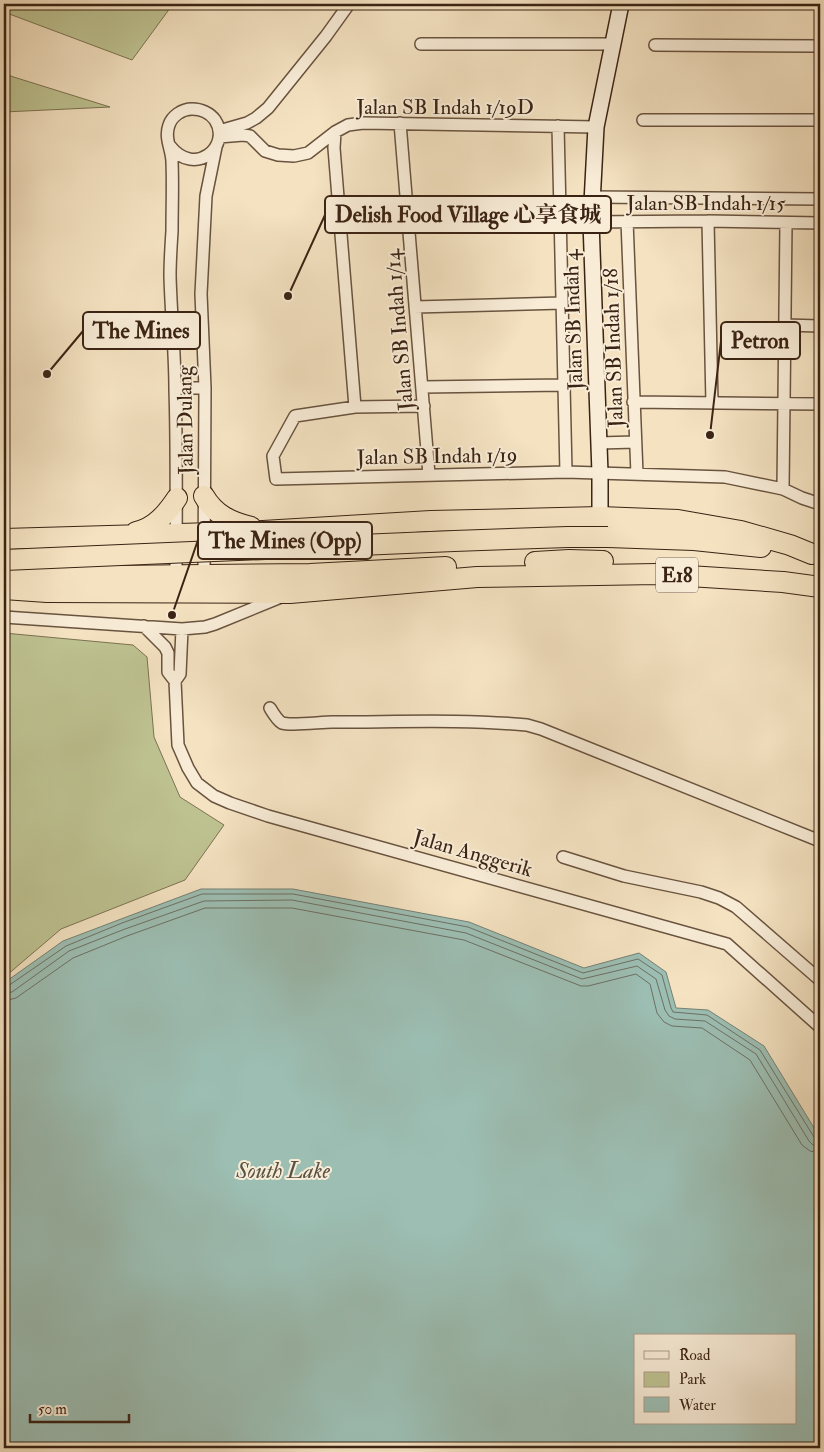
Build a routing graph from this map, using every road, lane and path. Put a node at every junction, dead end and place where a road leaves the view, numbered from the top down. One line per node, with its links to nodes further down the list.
1 (349, 4): 13 (street)
2 (621, 4): 4 (street, Jalan SB Indah 4)
3 (421, 44): 4 (street)
4 (613, 44): 11 (street, Jalan SB Indah 4)
5 (655, 45): 6 (street)
6 (820, 46)
7 (643, 120): 8 (street)
8 (820, 120)
9 (400, 123): 10 (street, Jalan SB Indah 1/19D); 12 (street, Jalan SB Indah 1/19D); 18 (street, Jalan SB Indah 1/14)
10 (558, 126): 11 (street, Jalan SB Indah 1/19D); 17 (street)
11 (596, 126): 15 (street, Jalan SB Indah 4)
12 (335, 132): 13 (street, Jalan SB Indah 1/19D); 37 (street)
13 (218, 138): 14 (street); 14 (street); 30 (street, Jalan Dulang)
14 (170, 146): 29 (street, Jalan Dulang)
15 (592, 197): 16 (street); 21 (street, Jalan SB Indah 4)
16 (820, 199)
17 (560, 215): 18 (street); 24 (street)
18 (408, 219): 25 (street, Jalan SB Indah 1/14)
19 (627, 221): 20 (street, Jalan SB Indah 1/15); 21 (street, Jalan SB Indah 1/15); 32 (street, Jalan SB Indah 1/18)
20 (708, 221): 22 (street, Jalan SB Indah 1/15); 33 (street)
21 (591, 222): 39 (street, Jalan SB Indah 4)
22 (786, 223): 23 (street, Jalan SB Indah 1/15); 26 (street)
23 (820, 223)
24 (562, 303): 25 (street); 28 (street)
25 (416, 307): 31 (street, Jalan SB Indah 1/14)
26 (785, 325): 27 (street); 34 (street)
27 (820, 326)
28 (564, 385): 31 (street); 40 (street)
29 (175, 388): 30 (street); 46 (street, Jalan Dulang)
30 (205, 388): 45 (street, Jalan Dulang)
31 (423, 388): 36 (street, Jalan SB Indah 1/14)
32 (633, 402): 33 (street); 38 (street, Jalan SB Indah 1/18)
33 (712, 403): 34 (street)
34 (784, 404): 35 (street); 44 (street)
35 (820, 404)
36 (424, 406): 37 (street); 43 (street, Jalan SB Indah 1/14)
37 (355, 408): 43 (street, Jalan SB Indah 1/19)
38 (635, 442): 39 (street); 42 (street, Jalan SB Indah 1/18)
39 (599, 443): 41 (street, Jalan SB Indah 4)
40 (566, 472): 41 (street, Jalan SB Indah 1/19); 43 (street, Jalan SB Indah 1/19)
41 (600, 472): 42 (street, Jalan SB Indah 1/19); 48 (street, Jalan SB Indah 4)
42 (637, 474): 44 (street, Jalan SB Indah 1/19)
43 (430, 475)
44 (783, 489): 47 (street, Jalan SB Indah 1/19)
45 (204, 496): 49 (highway); 50 (street, Jalan Dulang)
46 (177, 498): 51 (street, Jalan Dulang); 52 (highway)
47 (820, 504)
48 (600, 517): 49 (highway); 54 (highway)
49 (257, 531): 50 (highway); 58 (highway)
50 (204, 533): 51 (highway); 57 (street, Jalan Dulang)
51 (176, 534): 52 (highway); 56 (street, Jalan Dulang)
52 (114, 536): 53 (highway); 59 (highway)
53 (4, 539)
54 (816, 554): 55 (highway, E18, bridge)
55 (4, 560)
56 (176, 575): 57 (highway); 59 (highway)
57 (204, 575): 58 (highway)
58 (246, 575): 61 (highway)
59 (115, 576): 60 (highway)
60 (4, 577)
61 (783, 582): 62 (highway, E18); 64 (highway, E18)
62 (820, 587)
63 (4, 590): 64 (highway, E18)
64 (290, 593): 67 (street)
65 (4, 617): 66 (street)
66 (144, 626): 67 (street); 68 (street, Jalan Anggerik)
67 (182, 629): 68 (street, Jalan Anggerik)
68 (175, 681): 73 (street, Jalan Anggerik)
69 (270, 708): 70 (street)
70 (820, 841)
71 (563, 857): 72 (street)
72 (820, 980)
73 (820, 1027)

